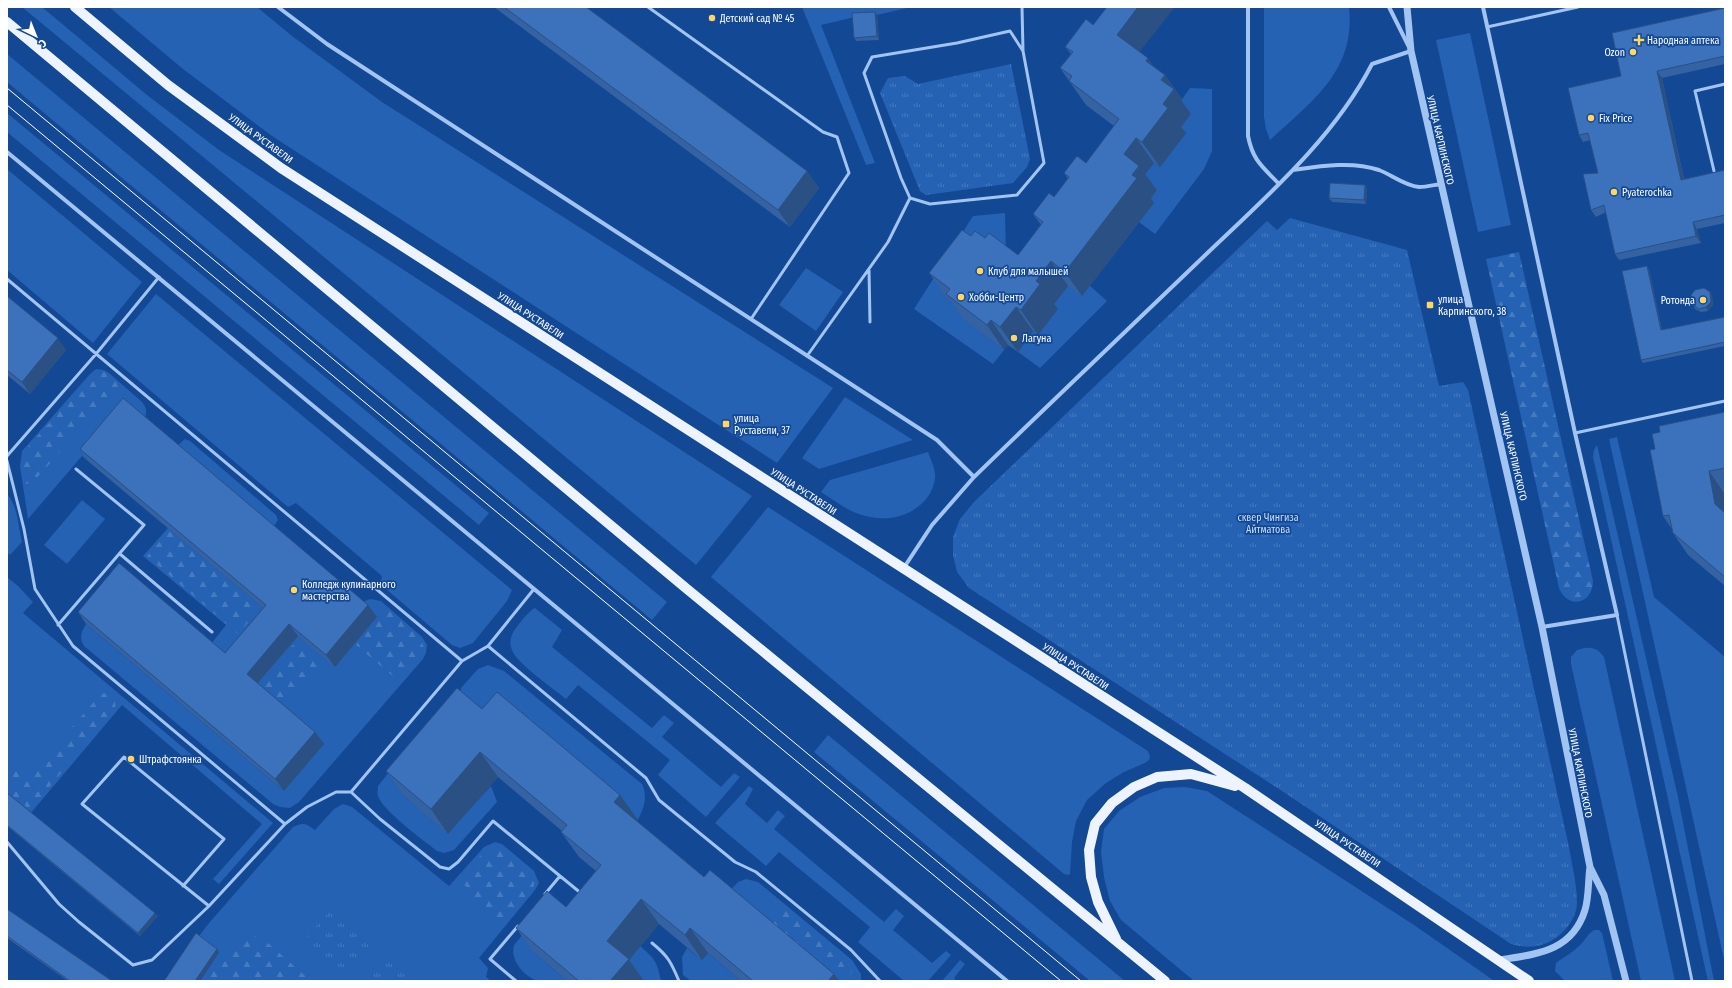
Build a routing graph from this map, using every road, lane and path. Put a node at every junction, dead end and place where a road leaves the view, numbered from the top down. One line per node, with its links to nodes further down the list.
1 (75, 7): 35 (main road, УЛИЦА РУСТАВЕЛИ)
2 (278, 7): 24 (street)
3 (648, 7): 24 (lane)
4 (1022, 7): 12 (lane)
5 (1248, 7): 18 (street)
6 (1390, 7): 13 (street, УЛИЦА КАРПИНСКОГО)
7 (1407, 7): 13 (street, УЛИЦА КАРПИНСКОГО)
8 (1483, 7): 11 (street)
9 (1578, 7): 11 (lane)
10 (7, 22): 54 (main road)
11 (1487, 27): 29 (street)
12 (1023, 51): 20 (lane); 20 (lane)
13 (1411, 51): 16 (street); 19 (street, УЛИЦА КАРПИНСКОГО)
14 (1725, 84): 17 (lane)
15 (7, 152): 22 (street)
16 (1293, 170): 18 (street); 19 (street)
17 (1714, 171)
18 (1279, 184): 33 (street)
19 (1441, 184): 39 (street, УЛИЦА КАРПИНСКОГО)
20 (910, 198): 21 (lane)
21 (869, 269): 25 (lane); 27 (lane)
22 (159, 278): 26 (lane); 36 (street)
23 (7, 279): 26 (lane)
24 (751, 320): 27 (street)
25 (870, 322)
26 (96, 354): 30 (lane); 42 (lane)
27 (807, 356): 33 (street)
28 (1725, 401): 29 (lane)
29 (1575, 433): 37 (street)
30 (7, 456)
31 (7, 461): 38 (lane)
32 (76, 469): 34 (lane)
33 (974, 477): 35 (street)
34 (120, 554): 38 (lane); 40 (lane)
35 (903, 569): 43 (main road, УЛИЦА РУСТАВЕЛИ)
36 (534, 589): 41 (lane); 60 (street)
37 (1617, 615): 39 (street); 64 (lane)
38 (58, 625): 45 (lane)
39 (1542, 627): 47 (street, УЛИЦА КАРПИНСКОГО)
40 (212, 632)
41 (488, 646): 42 (lane); 59 (lane)
42 (462, 661): 44 (lane)
43 (1245, 788): 54 (main road); 56 (main road, УЛИЦА РУСТАВЕЛИ)
44 (351, 792): 45 (lane); 48 (lane)
45 (285, 824): 52 (lane)
46 (7, 842): 52 (lane)
47 (1590, 867): 56 (street, УЛИЦА КАРПИНСКОГО); 63 (street, УЛИЦА КАРПИНСКОГО)
48 (560, 876): 50 (lane); 51 (lane)
49 (183, 886): 49 (lane); 52 (lane)
50 (583, 895)
51 (541, 899)
52 (209, 906)
53 (522, 921): 57 (lane)
54 (1118, 942): 61 (main road)
55 (652, 943): 58 (lane)
56 (1499, 960): 62 (main road, УЛИЦА РУСТАВЕЛИ)
57 (516, 981)
58 (679, 981)
59 (880, 981)
60 (1007, 981)
61 (1165, 981)
62 (1529, 981)
63 (1626, 981)
64 (1692, 981)

